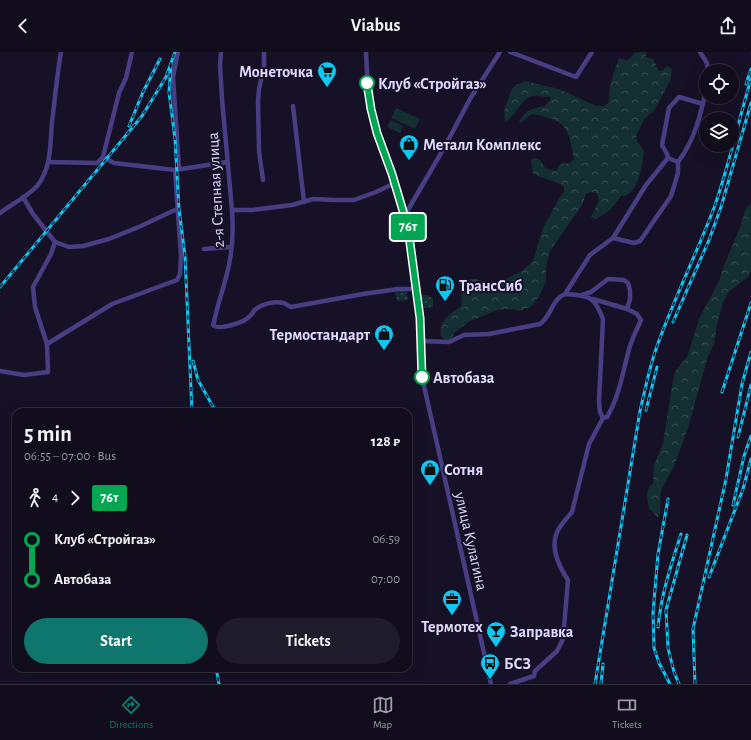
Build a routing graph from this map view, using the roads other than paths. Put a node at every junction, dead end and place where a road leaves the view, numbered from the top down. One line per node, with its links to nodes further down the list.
1 (61, 52): 17 (street)
2 (132, 52): 15 (street)
3 (178, 52): 20 (street)
4 (221, 52): 18 (street, 2-я Степная улица)
5 (264, 52): 21 (street)
6 (366, 52): 22 (street, улица Кулагина)
7 (500, 52): 28 (street)
8 (510, 52): 9 (street)
9 (592, 52)
10 (700, 52): 11 (street)
11 (707, 64)
12 (699, 102): 16 (street)
13 (703, 104): 19 (street)
14 (293, 106): 24 (street)
15 (102, 157): 17 (street); 20 (street)
16 (668, 158): 19 (street); 29 (street)
17 (48, 162): 23 (street)
18 (227, 162): 20 (street); 26 (street, 2-я Степная улица)
19 (678, 162): 29 (street)
20 (177, 170): 25 (street)
21 (263, 180)
22 (395, 183): 24 (street); 28 (street, улица Кулагина)
23 (23, 197): 27 (street); 30 (street)
24 (304, 202): 26 (street)
25 (177, 209): 30 (street); 39 (street)
26 (232, 210): 31 (street, 2-я Степная улица)
27 (0, 213)
28 (405, 215): 33 (street, улица Кулагина)
29 (613, 238): 34 (street)
30 (55, 242): 39 (street)
31 (231, 247): 32 (street); 33 (street, 2-я Степная улица)
32 (204, 249)
33 (417, 289): 38 (street, улица Кулагина)
34 (565, 294): 35 (street); 38 (street)
35 (582, 295): 36 (street); 37 (street)
36 (593, 299): 37 (street); 41 (street)
37 (627, 309): 41 (street)
38 (421, 341): 42 (street, улица Кулагина)
39 (47, 344): 40 (street)
40 (0, 371)
41 (603, 418): 43 (street)
42 (491, 684)
43 (510, 684)

